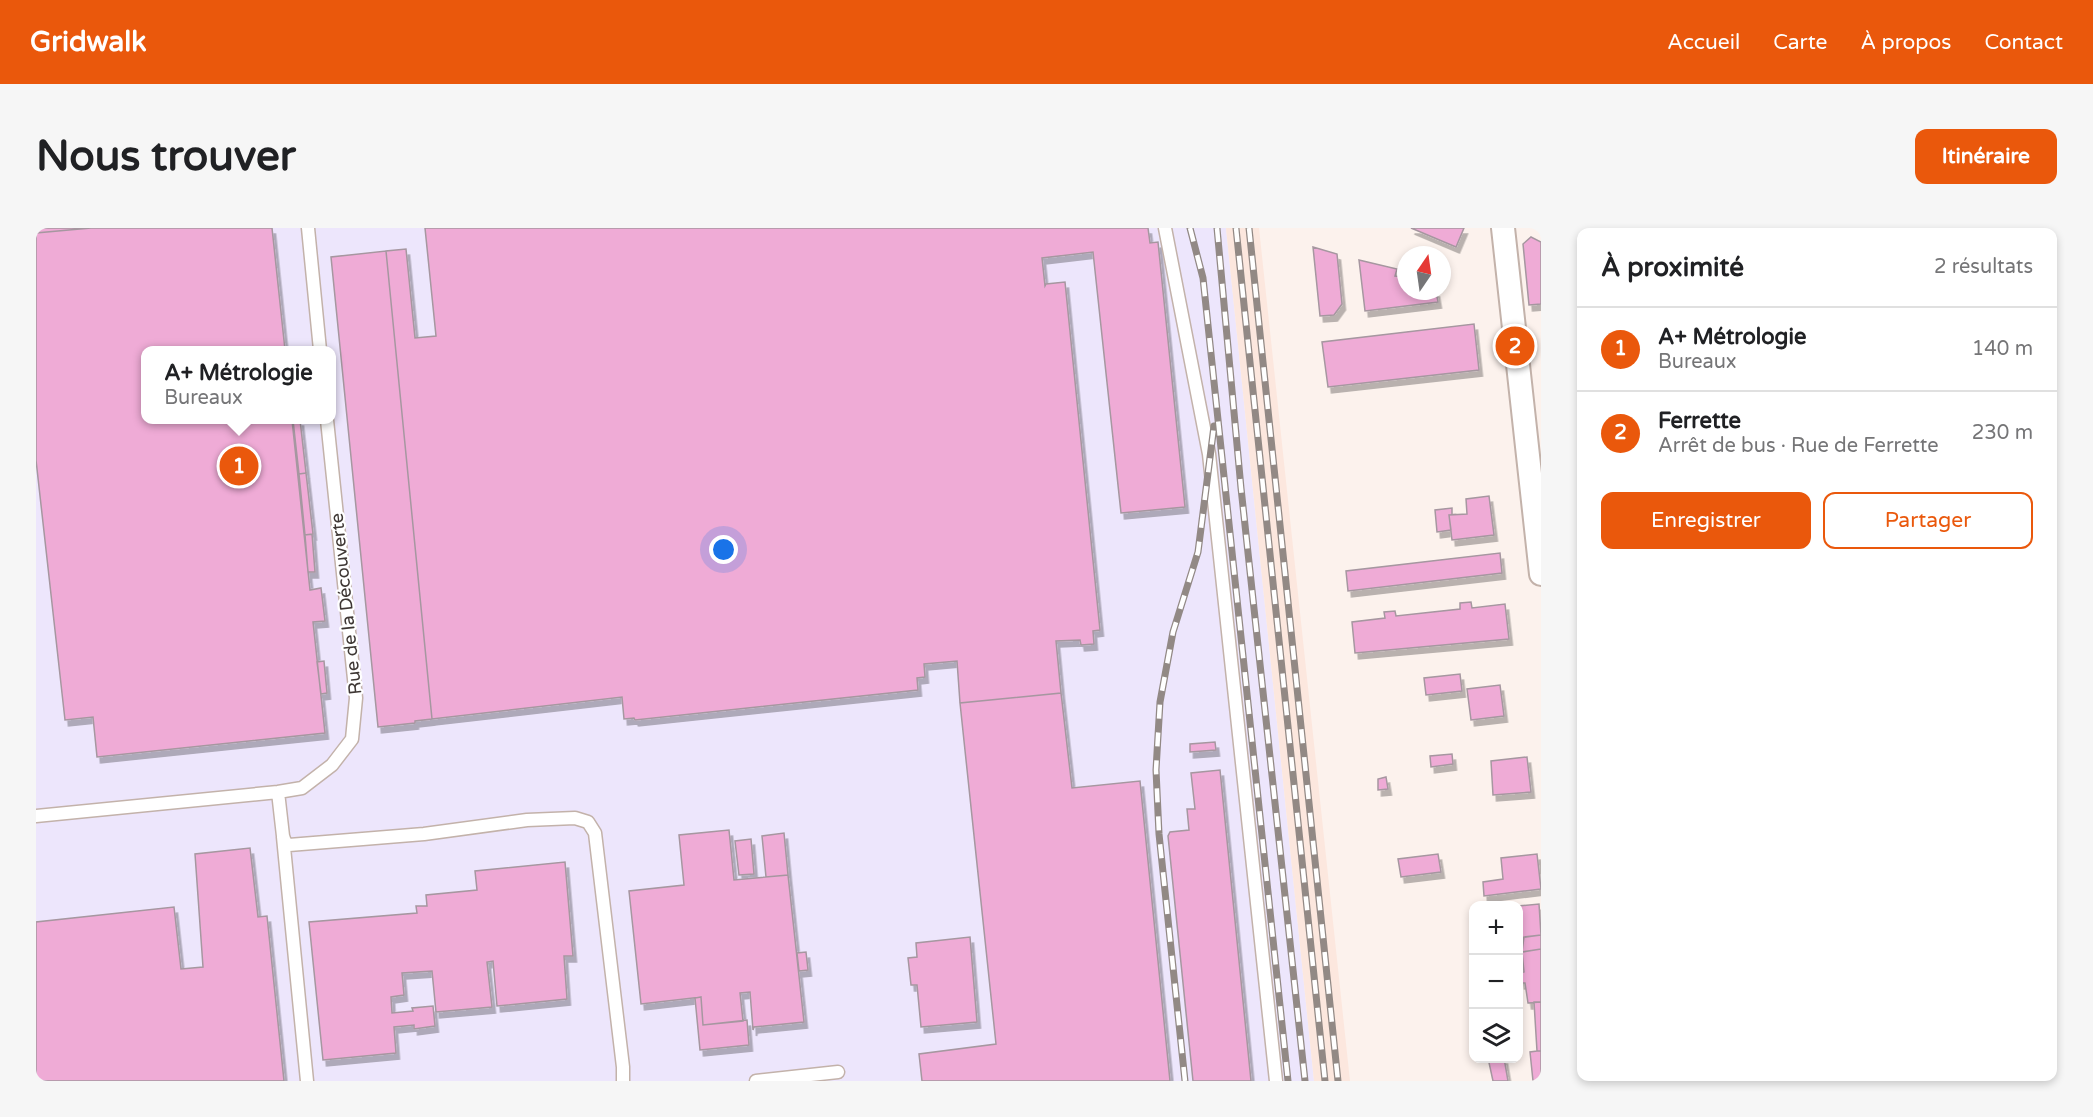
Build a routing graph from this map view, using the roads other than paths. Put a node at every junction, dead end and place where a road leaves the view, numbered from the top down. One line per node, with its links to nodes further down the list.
1 (308, 228): 4 (lane)
2 (1165, 228): 14 (lane)
3 (1503, 228): 6 (street)
4 (320, 346)
5 (327, 424): 7 (lane, Rue de la Découverte)
6 (1541, 574)
7 (278, 792): 8 (lane, Rue de la Découverte); 9 (lane)
8 (36, 816)
9 (283, 836): 11 (lane); 12 (lane)
10 (838, 1072): 13 (lane)
11 (307, 1081)
12 (623, 1081)
13 (756, 1081)
14 (1276, 1081)

